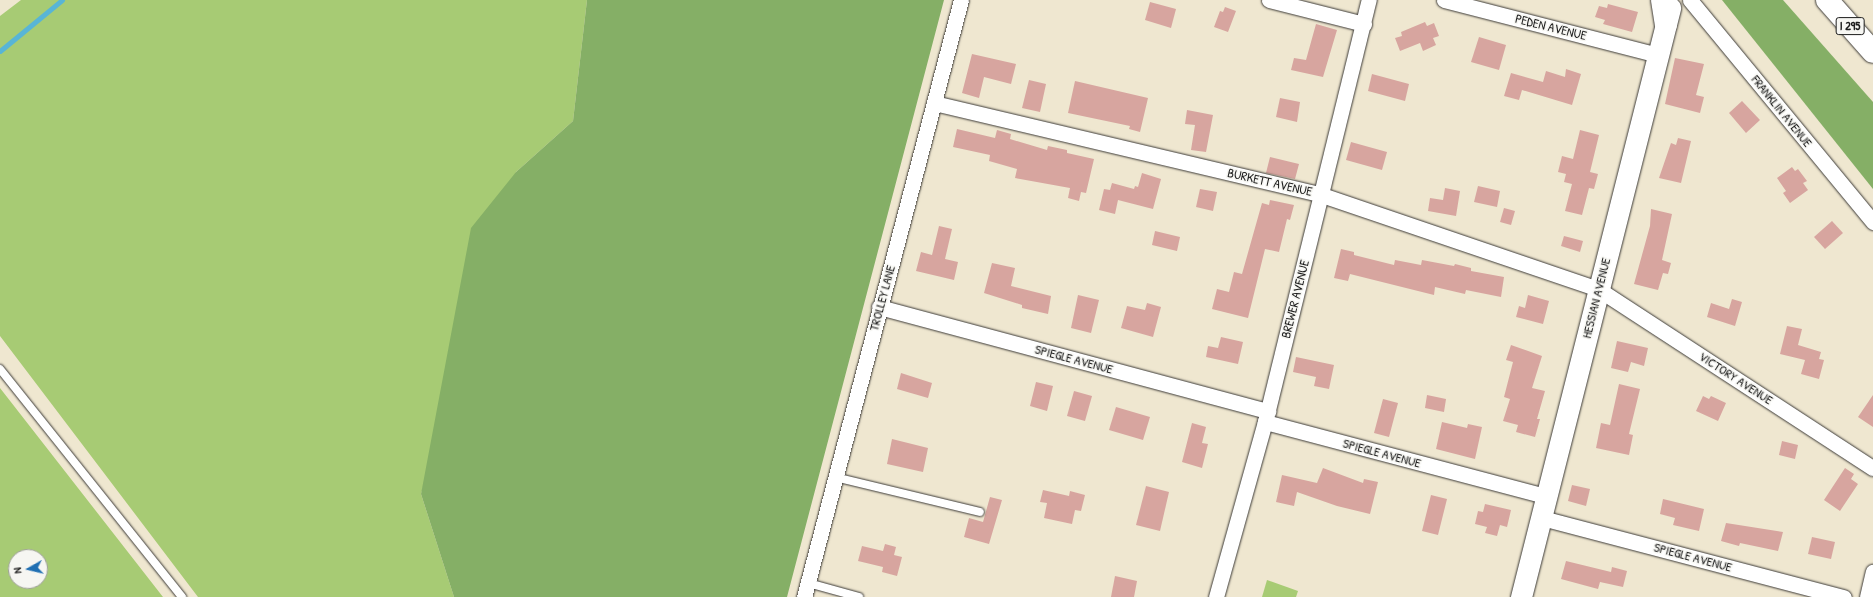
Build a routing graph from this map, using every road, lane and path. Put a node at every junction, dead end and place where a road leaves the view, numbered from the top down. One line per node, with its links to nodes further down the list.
1 (961, 0): 13 (street, TROLLEY LANE)
2 (1269, 0): 9 (street)
3 (1369, 0): 9 (street, BREWER AVENUE)
4 (1444, 0): 12 (street, PEDEN AVENUE)
5 (1662, 0): 10 (highway)
6 (1672, 0): 10 (main road, HESSIAN AVENUE)
7 (1690, 0): 15 (street, FRANKLIN AVENUE)
8 (1827, 0): 11 (highway, I 295)
9 (1364, 24): 14 (street, BREWER AVENUE)
10 (1666, 25): 12 (main road, HESSIAN AVENUE)
11 (1873, 52)
12 (1658, 55): 16 (main road, HESSIAN AVENUE)
13 (934, 103): 14 (street, BURKETT AVENUE); 17 (street, TROLLEY LANE)
14 (1322, 195): 16 (street, BURKETT AVENUE); 19 (street, BREWER AVENUE)
15 (1873, 222)
16 (1598, 289): 20 (street, VICTORY AVENUE); 22 (main road, HESSIAN AVENUE)
17 (879, 307): 19 (street, SPIEGLE AVENUE); 21 (street, TROLLEY LANE)
18 (0, 369): 27 (lane)
19 (1267, 416): 22 (street, SPIEGLE AVENUE); 29 (street, BREWER AVENUE)
20 (1873, 468)
21 (835, 477): 23 (lane); 26 (street, TROLLEY LANE)
22 (1546, 496): 24 (main road, HESSIAN AVENUE)
23 (980, 512)
24 (1542, 518): 30 (main road, HESSIAN AVENUE); 31 (street, SPIEGLE AVENUE)
25 (1873, 572): 32 (street)
26 (806, 590): 28 (lane)
27 (182, 597)
28 (859, 597)
29 (1216, 597)
30 (1521, 597)
31 (1844, 597)
32 (1867, 597)

